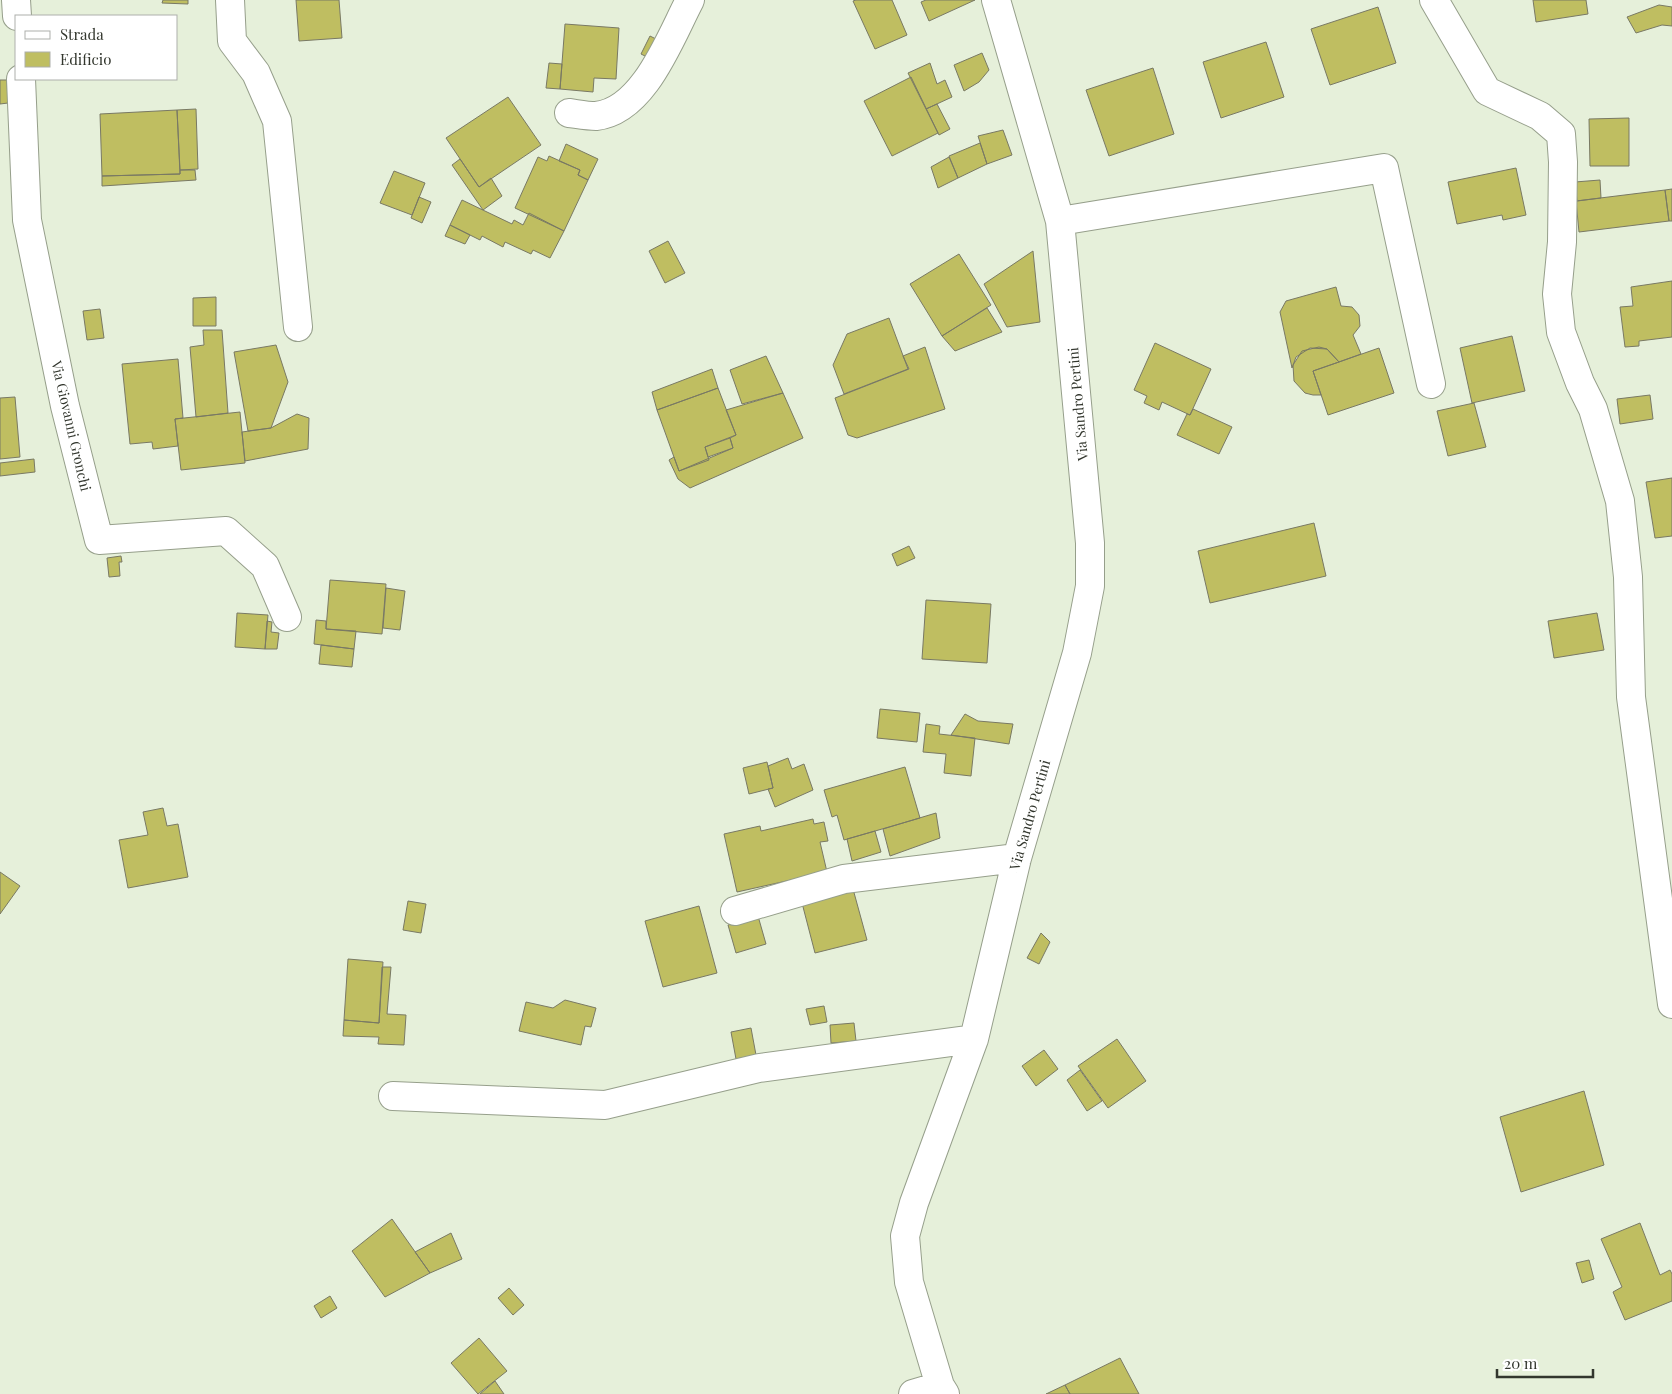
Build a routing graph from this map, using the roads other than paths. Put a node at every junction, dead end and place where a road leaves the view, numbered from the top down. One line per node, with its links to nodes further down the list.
1 (16, 0): 6 (street)
2 (230, 0): 10 (street)
3 (690, 0): 8 (street)
4 (996, 0): 9 (street, Via Sandro Pertini)
5 (1434, 0): 15 (street)
6 (17, 15)
7 (20, 80): 12 (street, Via Giovanni Gronchi)
8 (568, 113)
9 (1060, 221): 11 (street); 13 (street, Via Sandro Pertini)
10 (298, 327)
11 (1431, 384)
12 (287, 617)
13 (1016, 858): 14 (street); 16 (street, Via Sandro Pertini)
14 (735, 911)
15 (1672, 1004)
16 (974, 1039): 17 (street); 18 (street, Via Sandro Pertini)
17 (392, 1096)
18 (942, 1390): 19 (street)
19 (913, 1394)

